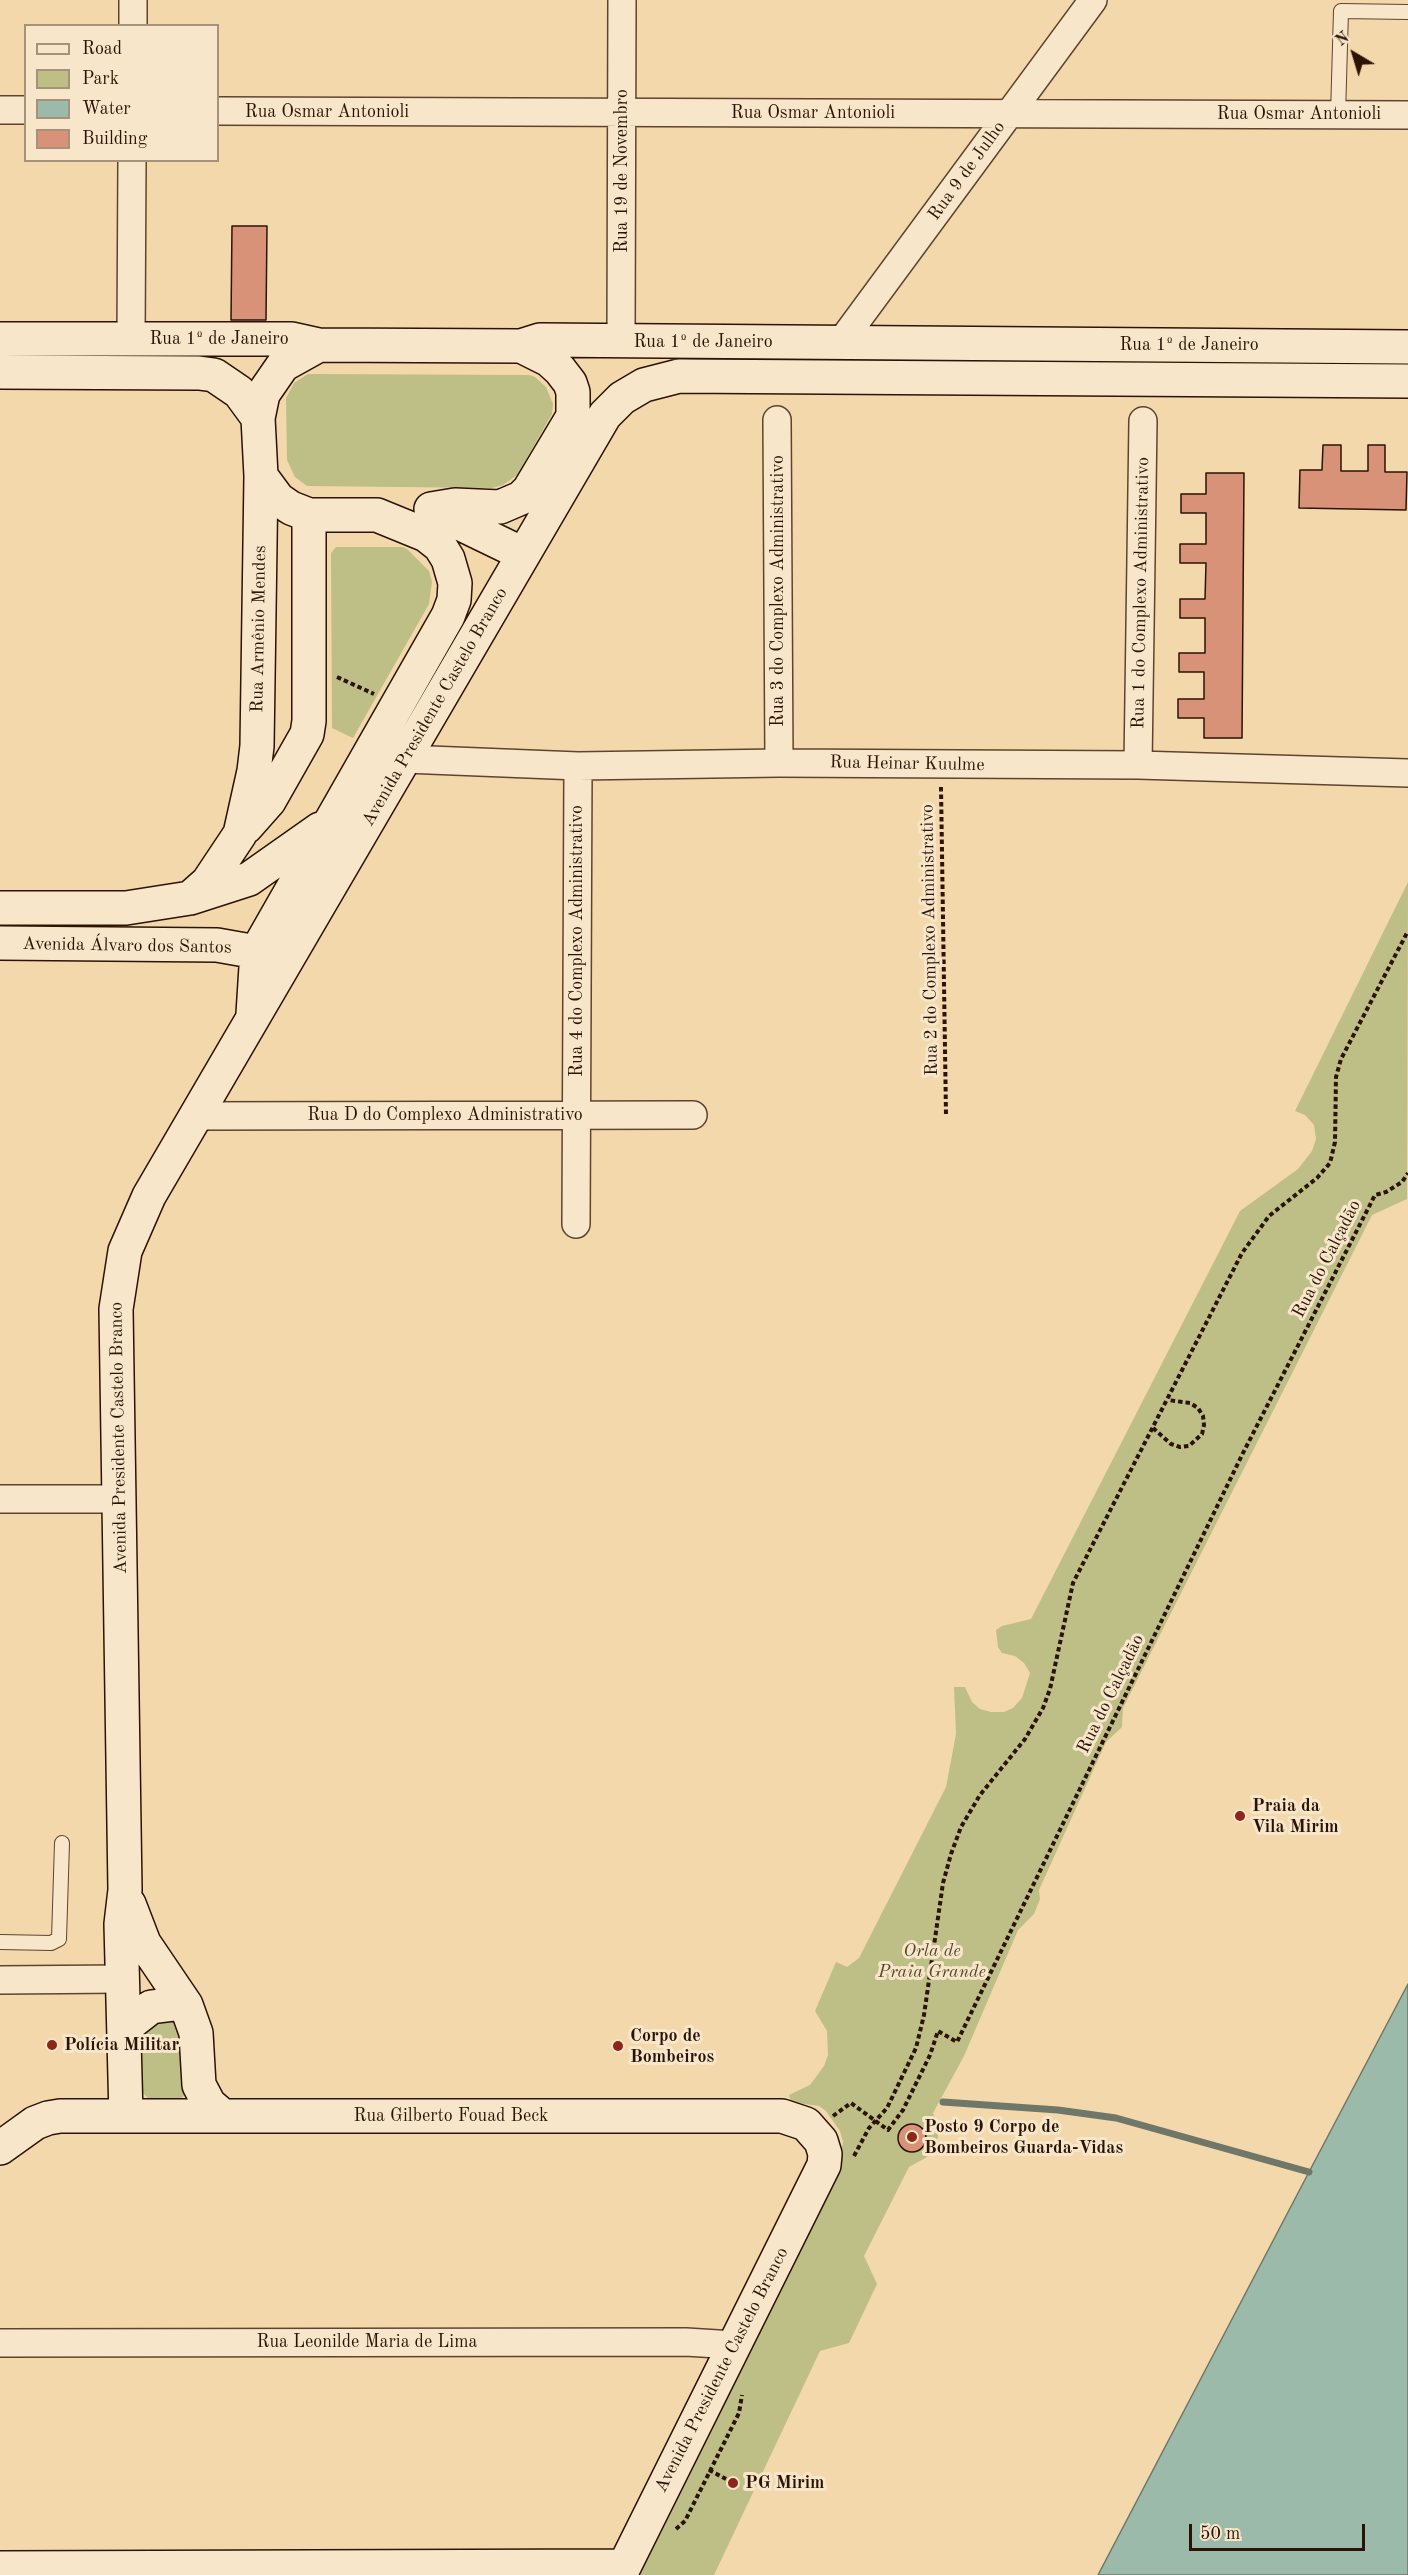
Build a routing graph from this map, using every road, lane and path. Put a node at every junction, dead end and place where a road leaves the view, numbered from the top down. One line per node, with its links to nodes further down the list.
1 (133, 0): 5 (street)
2 (622, 0): 10 (street, Rua 19 de Novembro)
3 (1093, 0): 9 (street, Rua 9 de Julho)
4 (1408, 12): 11 (lane)
5 (133, 24)
6 (0, 110): 7 (street)
7 (24, 110)
8 (219, 111): 10 (street, Rua Osmar Antonioli)
9 (1010, 112): 10 (street, Rua Osmar Antonioli); 11 (street, Rua Osmar Antonioli); 17 (street, Rua 9 de Julho)
10 (622, 113): 16 (street, Rua 19 de Novembro)
11 (1338, 115): 12 (street, Rua Osmar Antonioli)
12 (1408, 115)
13 (132, 162): 15 (street)
14 (0, 339): 15 (street, Rua 1º de Janeiro)
15 (131, 339): 18 (street, Rua 1º de Janeiro)
16 (621, 341): 17 (street, Rua 1º de Janeiro); 19 (street, Rua 1º de Janeiro)
17 (841, 342): 20 (street, Rua 1º de Janeiro)
18 (319, 345): 19 (street, Rua 1º de Janeiro); 24 (street)
19 (520, 346): 25 (street)
20 (1408, 347)
21 (0, 372): 24 (street, Rua 1º de Janeiro)
22 (1408, 381): 23 (street, Rua 1º de Janeiro)
23 (622, 398): 28 (street, Avenida Presidente Castelo Branco)
24 (258, 418): 29 (street, Rua Armênio Mendes)
25 (572, 418): 28 (street); 30 (street)
26 (777, 420): 37 (street, Rua 3 do Complexo Administrativo)
27 (1143, 421): 39 (street, Rua 1 do Complexo Administrativo)
28 (574, 465): 33 (street, Avenida Presidente Castelo Branco)
29 (261, 476): 31 (street); 43 (street, Rua Armênio Mendes)
30 (432, 509): 32 (street); 33 (street)
31 (309, 514): 32 (street); 34 (street)
32 (377, 515): 35 (street, Avenida Presidente Castelo Branco)
33 (523, 554): 36 (street, Avenida Presidente Castelo Branco)
34 (309, 665): 35 (path); 43 (street)
35 (397, 705): 42 (street, Avenida Presidente Castelo Branco)
36 (405, 759): 40 (street, Rua Heinar Kuulme); 49 (street, Avenida Presidente Castelo Branco)
37 (779, 763): 38 (street, Rua Heinar Kuulme); 40 (street, Rua Heinar Kuulme)
38 (940, 765): 39 (street, Rua Heinar Kuulme); 52 (path, Rua 2 do Complexo Administrativo)
39 (1138, 765): 41 (street, Rua Heinar Kuulme)
40 (578, 766): 51 (street, Rua 4 do Complexo Administrativo)
41 (1408, 773)
42 (331, 821): 44 (street, Avenida Álvaro dos Santos); 48 (street, Avenida Presidente Castelo Branco)
43 (240, 834): 44 (street, Rua Armênio Mendes)
44 (179, 901): 45 (street, Avenida Álvaro dos Santos)
45 (0, 908)
46 (1408, 931): 57 (path)
47 (0, 944): 48 (street, Avenida Álvaro dos Santos)
48 (257, 951): 49 (street, Avenida Álvaro dos Santos); 50 (street, Avenida Presidente Castelo Branco)
49 (289, 958): 50 (street, Avenida Presidente Castelo Branco)
50 (253, 1019): 54 (street, Avenida Presidente Castelo Branco)
51 (577, 1114): 53 (street, Rua D do Complexo Administrativo); 54 (street, Rua D do Complexo Administrativo); 56 (street, Rua 4 do Complexo Administrativo)
52 (946, 1114)
53 (693, 1115)
54 (196, 1116): 60 (street, Avenida Presidente Castelo Branco)
55 (1408, 1173): 72 (path, Rua do Calçadão)
56 (576, 1224)
57 (1168, 1400): 58 (path); 58 (path)
58 (1153, 1428): 72 (path)
59 (0, 1499): 60 (street)
60 (120, 1500): 62 (street, Avenida Presidente Castelo Branco)
61 (62, 1843): 63 (lane)
62 (125, 1890): 64 (street, Avenida Presidente Castelo Branco); 66 (street, Avenida Presidente Castelo Branco)
63 (0, 1942)
64 (123, 1979): 65 (street); 66 (street); 67 (street, Avenida Presidente Castelo Branco)
65 (0, 1980)
66 (184, 2012): 67 (street); 68 (street, Avenida Presidente Castelo Branco)
67 (124, 2028): 69 (street, Avenida Presidente Castelo Branco)
68 (199, 2085): 70 (street); 71 (street)
69 (126, 2116): 70 (street, Rua Gilberto Fouad Beck); 74 (street, Rua Gilberto Fouad Beck)
70 (180, 2116): 71 (street, Rua Gilberto Fouad Beck)
71 (223, 2116): 73 (street, Rua Gilberto Fouad Beck)
72 (876, 2121): 73 (path); 75 (path)
73 (813, 2131): 75 (street)
74 (0, 2148)
75 (838, 2162): 77 (street, Avenida Presidente Castelo Branco)
76 (0, 2343): 77 (street, Rua Leonilde Maria de Lima)
77 (734, 2345): 81 (street, Avenida Presidente Castelo Branco)
78 (742, 2392): 79 (path)
79 (672, 2532)
80 (0, 2568): 81 (street)
81 (622, 2570)

